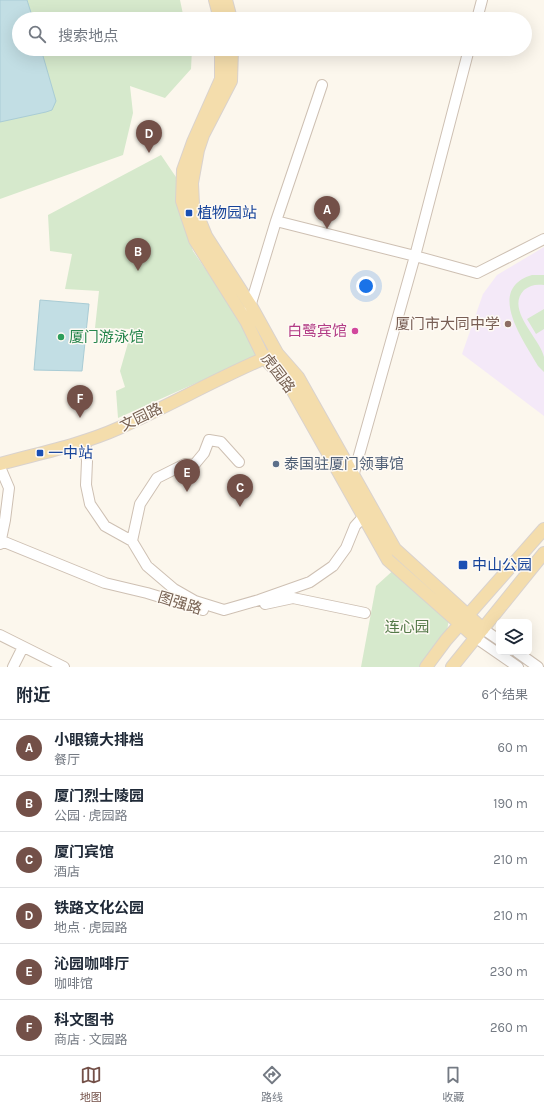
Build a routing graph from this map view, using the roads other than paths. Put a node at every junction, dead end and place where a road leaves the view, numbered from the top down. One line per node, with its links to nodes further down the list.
1 (215, 0): 4 (main road)
2 (226, 0): 5 (main road)
3 (482, 0): 6 (street)
4 (218, 12)
5 (229, 12)
6 (479, 12)
7 (221, 56): 15 (main road, 虎园路)
8 (232, 56): 14 (main road, 虎园路)
9 (467, 56): 13 (street)
10 (322, 85): 11 (street)
11 (276, 221): 13 (street); 14 (street)
12 (544, 239): 13 (street)
13 (415, 256): 21 (street)
14 (250, 306): 15 (street); 16 (main road, 虎园路)
15 (246, 320): 17 (main road, 虎园路)
16 (277, 353): 17 (main road, 文园路); 21 (main road, 虎园路)
17 (264, 358): 18 (main road, 文园路); 22 (main road, 虎园路)
18 (86, 441): 20 (main road, 文园路); 25 (street)
19 (239, 462): 25 (street)
20 (0, 465): 26 (street)
21 (353, 477): 22 (street); 29 (main road, 虎园路)
22 (349, 491): 23 (main road, 虎园路)
23 (364, 516): 25 (street); 30 (main road, 虎园路)
24 (544, 530): 29 (main road)
25 (132, 540)
26 (1, 543): 28 (street, 图强路)
27 (544, 553): 31 (main road)
28 (365, 613)
29 (469, 616): 30 (main road); 31 (main road, 虎园路)
30 (461, 625): 31 (main road, 虎园路); 38 (main road)
31 (480, 633): 33 (street); 39 (main road); 40 (street)
32 (0, 635): 34 (street)
33 (496, 639)
34 (23, 647): 36 (street); 37 (street)
35 (521, 655): 41 (street)
36 (13, 667)
37 (64, 667)
38 (426, 667)
39 (452, 667)
40 (518, 667)
41 (538, 667)

